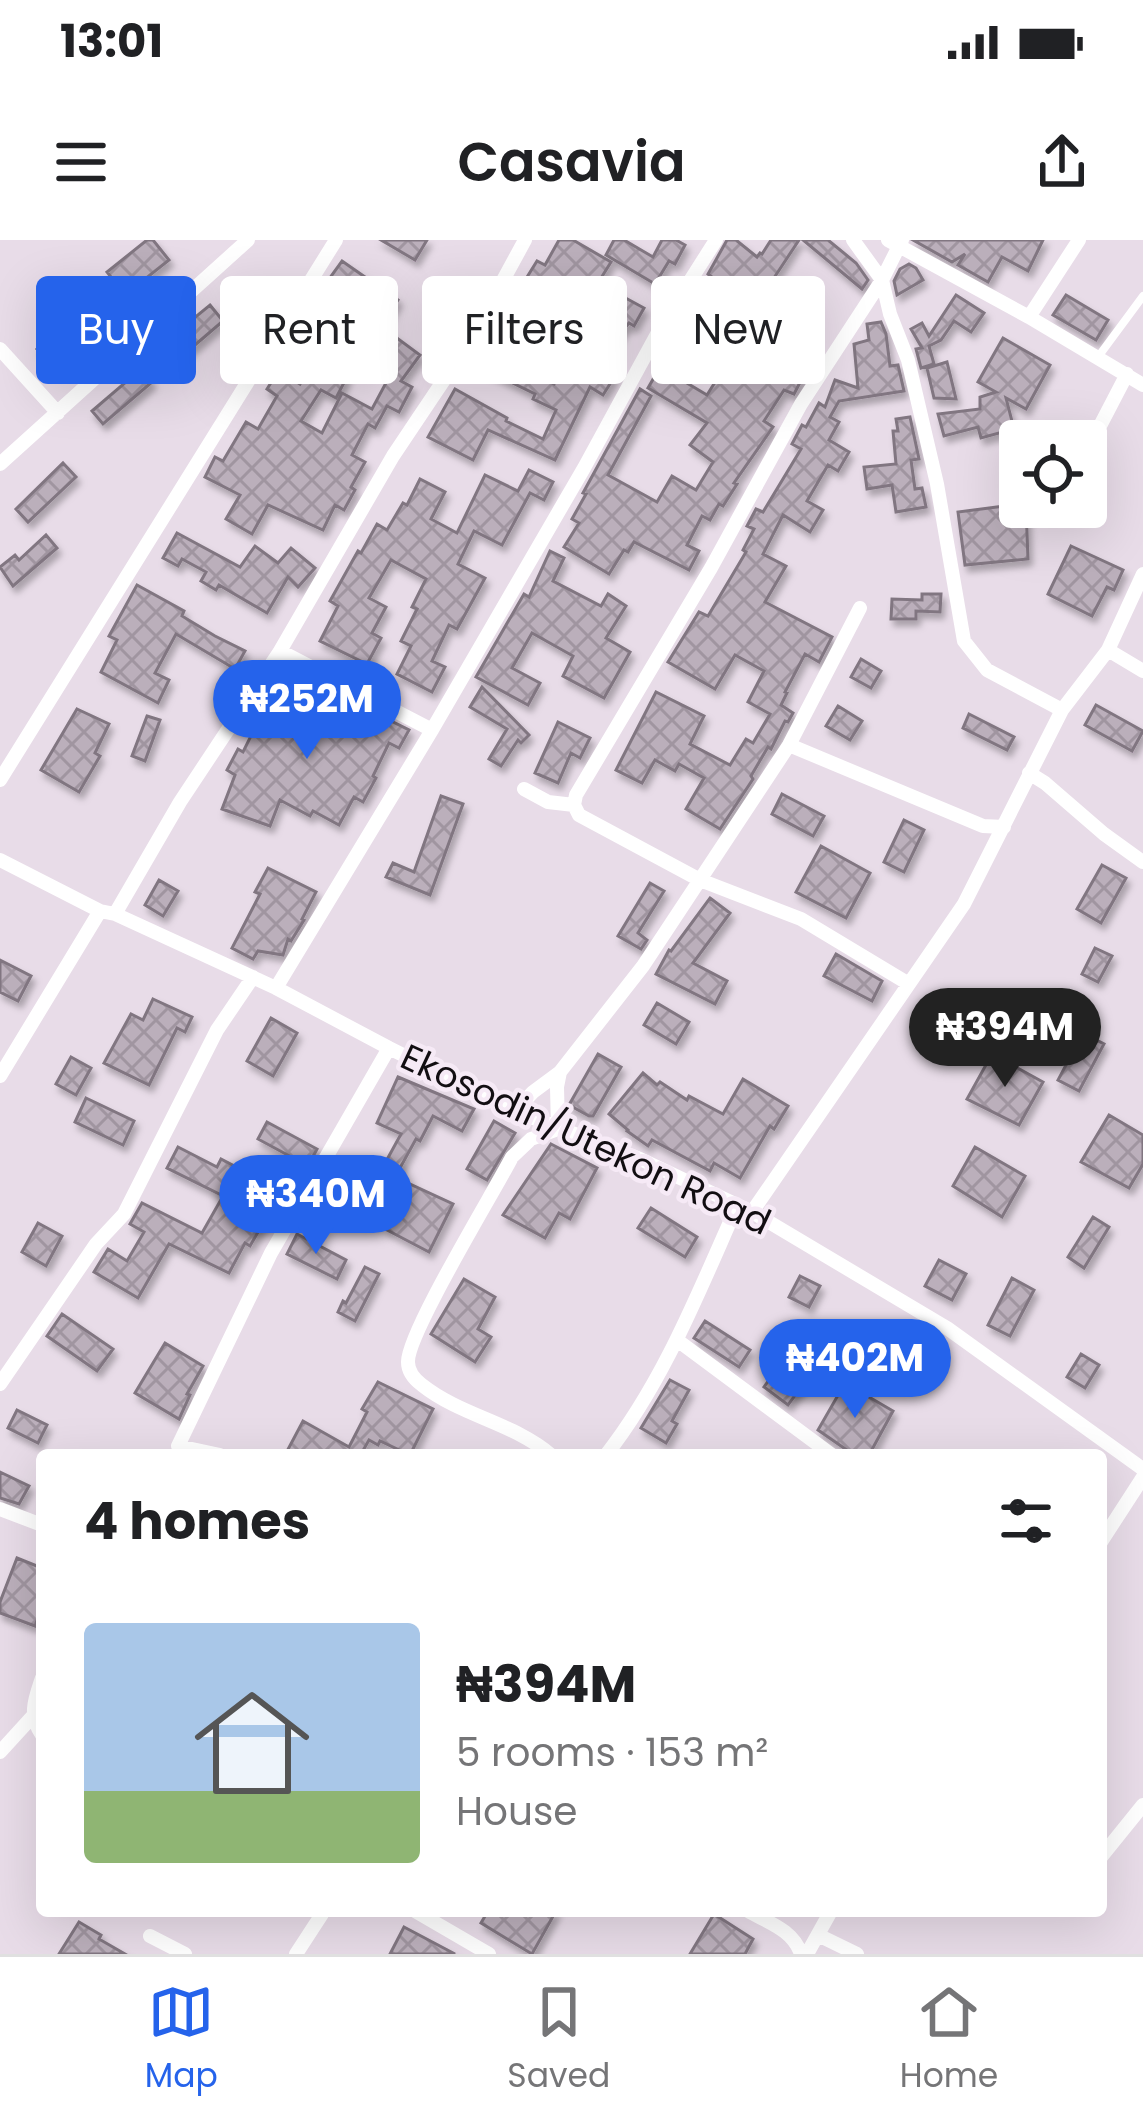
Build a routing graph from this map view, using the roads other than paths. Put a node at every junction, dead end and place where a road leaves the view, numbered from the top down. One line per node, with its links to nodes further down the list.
1 (248, 240): 15 (street)
2 (336, 240): 27 (street)
3 (526, 240): 21 (street)
4 (716, 240): 24 (street)
5 (853, 240): 8 (street)
6 (1079, 240): 10 (street)
7 (896, 242): 8 (street); 10 (street)
8 (882, 280): 23 (street); 29 (street)
9 (1143, 296): 12 (lane)
10 (1028, 317): 12 (street)
11 (0, 350): 15 (street)
12 (1098, 357): 13 (street)
13 (1127, 374): 14 (street); 16 (street)
14 (1143, 385)
15 (58, 413): 17 (street)
16 (1103, 420)
17 (0, 464)
18 (1143, 574): 20 (street)
19 (860, 608): 25 (street)
20 (1108, 650): 22 (street); 23 (street)
21 (280, 651): 24 (street); 34 (street)
22 (1143, 670)
23 (1062, 710): 26 (street)
24 (432, 730): 37 (street)
25 (789, 745): 30 (street); 33 (street)
26 (1029, 773): 30 (street); 32 (street)
27 (0, 780)
28 (524, 789): 29 (street)
29 (574, 805): 33 (street)
30 (1004, 827): 36 (street)
31 (0, 860): 34 (street, Ekosodin/Utekon Road)
32 (1143, 862)
33 (700, 880): 36 (street); 39 (street)
34 (107, 913): 35 (street, Ekosodin/Utekon Road); 40 (street)
35 (253, 977): 37 (street, Ekosodin/Utekon Road); 45 (street)
36 (909, 984): 43 (street)
37 (276, 988): 38 (street, Ekosodin/Utekon Road)
38 (389, 1048): 41 (street, Ekosodin/Utekon Road); 46 (street)
39 (560, 1072): 41 (street); 42 (street)
40 (0, 1076)
41 (515, 1111): 42 (street, Ekosodin/Utekon Road)
42 (558, 1129): 43 (street, Ekosodin/Utekon Road); 47 (street)
43 (745, 1209): 44 (street); 50 (street, Ekosodin/Utekon Road)
44 (677, 1340): 48 (street); 49 (street)
45 (0, 1384)
46 (192, 1449)
47 (544, 1449)
48 (610, 1449)
49 (824, 1449)
50 (1098, 1449)
51 (1107, 1456): 52 (street, Ekosodin/Utekon Road)
52 (1141, 1483): 55 (street)
53 (0, 1509): 54 (street)
54 (36, 1523)
55 (1107, 1533)
56 (36, 1701): 57 (street)
57 (32, 1717): 58 (street); 59 (street)
58 (36, 1724)
59 (0, 1752)
60 (1143, 1805): 61 (street)
61 (1107, 1850)
62 (320, 1917): 70 (street)
63 (425, 1917): 71 (street)
64 (759, 1917): 67 (street)
65 (827, 1917): 66 (street)
66 (820, 1931): 67 (street); 72 (street); 73 (street)
67 (789, 1934): 72 (street)
68 (151, 1936): 69 (street)
69 (185, 1954)
70 (296, 1954)
71 (489, 1954)
72 (804, 1954)
73 (857, 1954)

